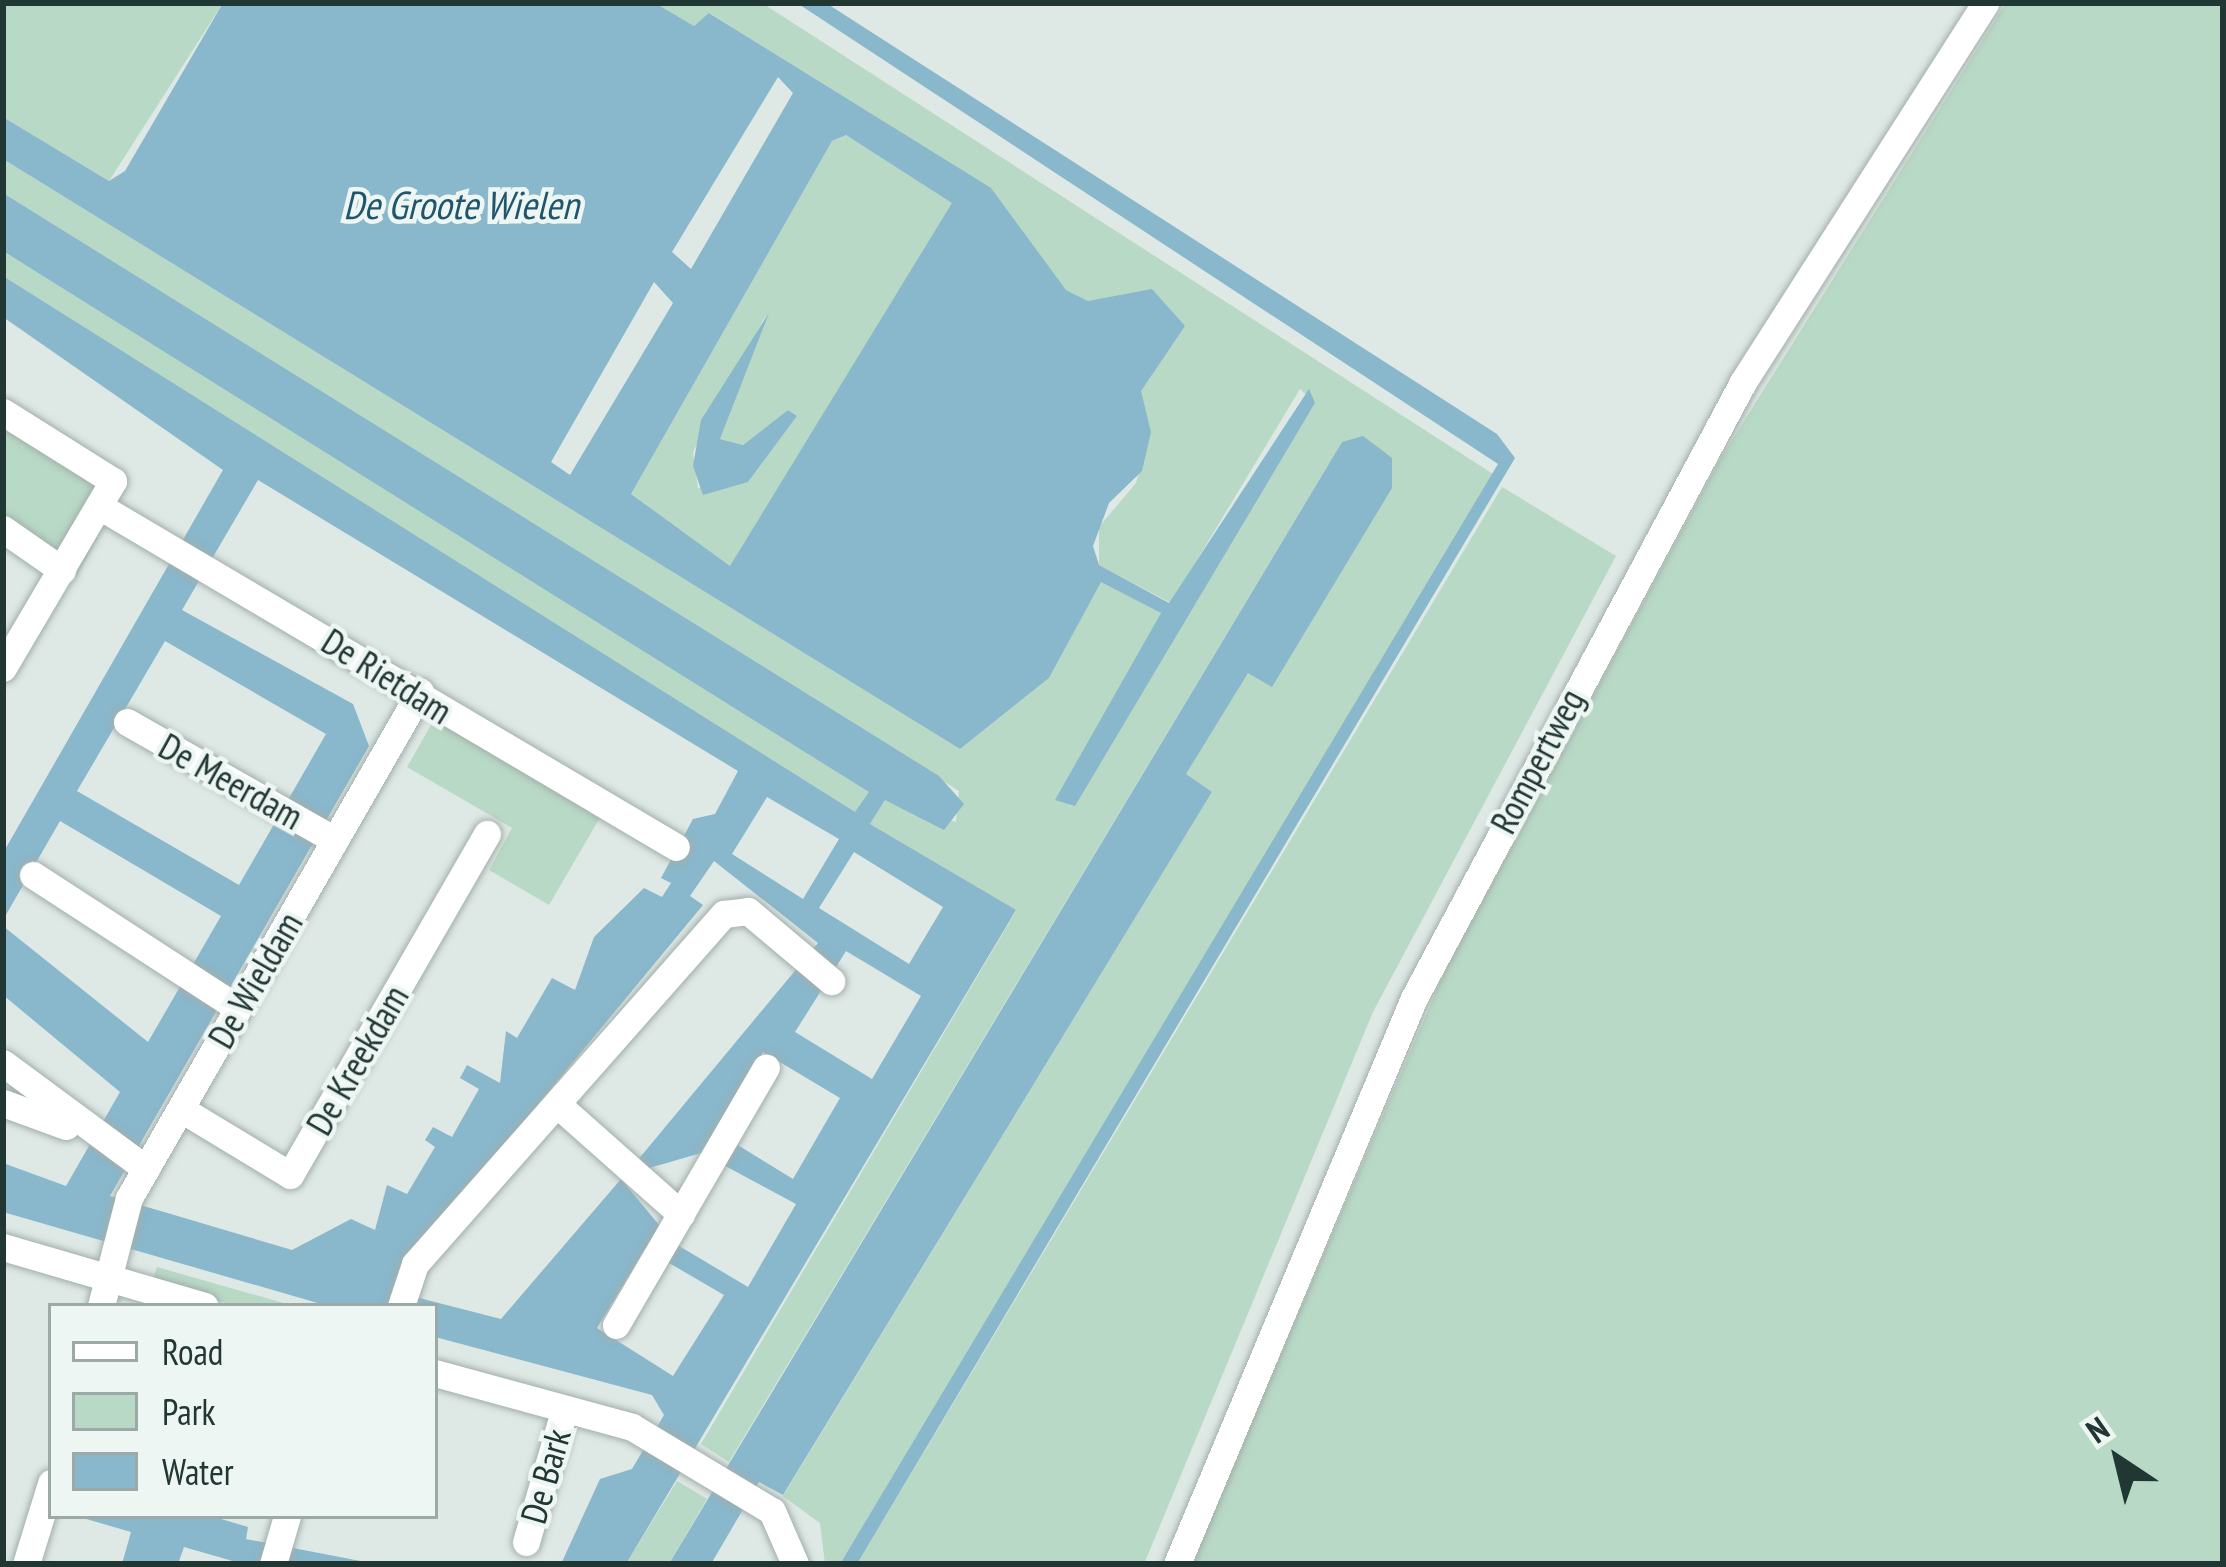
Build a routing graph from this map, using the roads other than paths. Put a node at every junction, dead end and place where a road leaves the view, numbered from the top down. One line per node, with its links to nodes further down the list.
1 (1984, 3): 35 (street, Rompertweg)
2 (3, 412): 3 (street)
3 (99, 506): 5 (street); 7 (street, De Rietdam)
4 (3, 529): 5 (street)
5 (62, 570): 6 (street)
6 (3, 668)
7 (420, 692): 10 (street, De Wieldam); 11 (street, De Rietdam)
8 (127, 722): 10 (street, De Meerdam)
9 (487, 834): 19 (street, De Kreekdam)
10 (330, 836): 14 (street, De Wieldam)
11 (676, 847)
12 (34, 874): 14 (street)
13 (831, 981): 18 (street)
14 (233, 1005): 19 (street, De Wieldam)
15 (3, 1063): 20 (street)
16 (766, 1067): 22 (street)
17 (3, 1103): 20 (street)
18 (557, 1103): 22 (street); 27 (street)
19 (181, 1109): 21 (street, De Wieldam)
20 (86, 1134): 21 (street)
21 (141, 1166): 24 (street, De Wieldam)
22 (676, 1222): 28 (street)
23 (3, 1247): 24 (street)
24 (113, 1265): 25 (street, De Wieldam); 26 (street)
25 (102, 1303)
26 (198, 1303)
27 (401, 1303)
28 (616, 1325)
29 (438, 1374): 30 (street)
30 (564, 1411): 32 (street, De Bark); 34 (street)
31 (48, 1493): 33 (street)
32 (526, 1542)
33 (26, 1564)
34 (794, 1564)
35 (1177, 1564)

